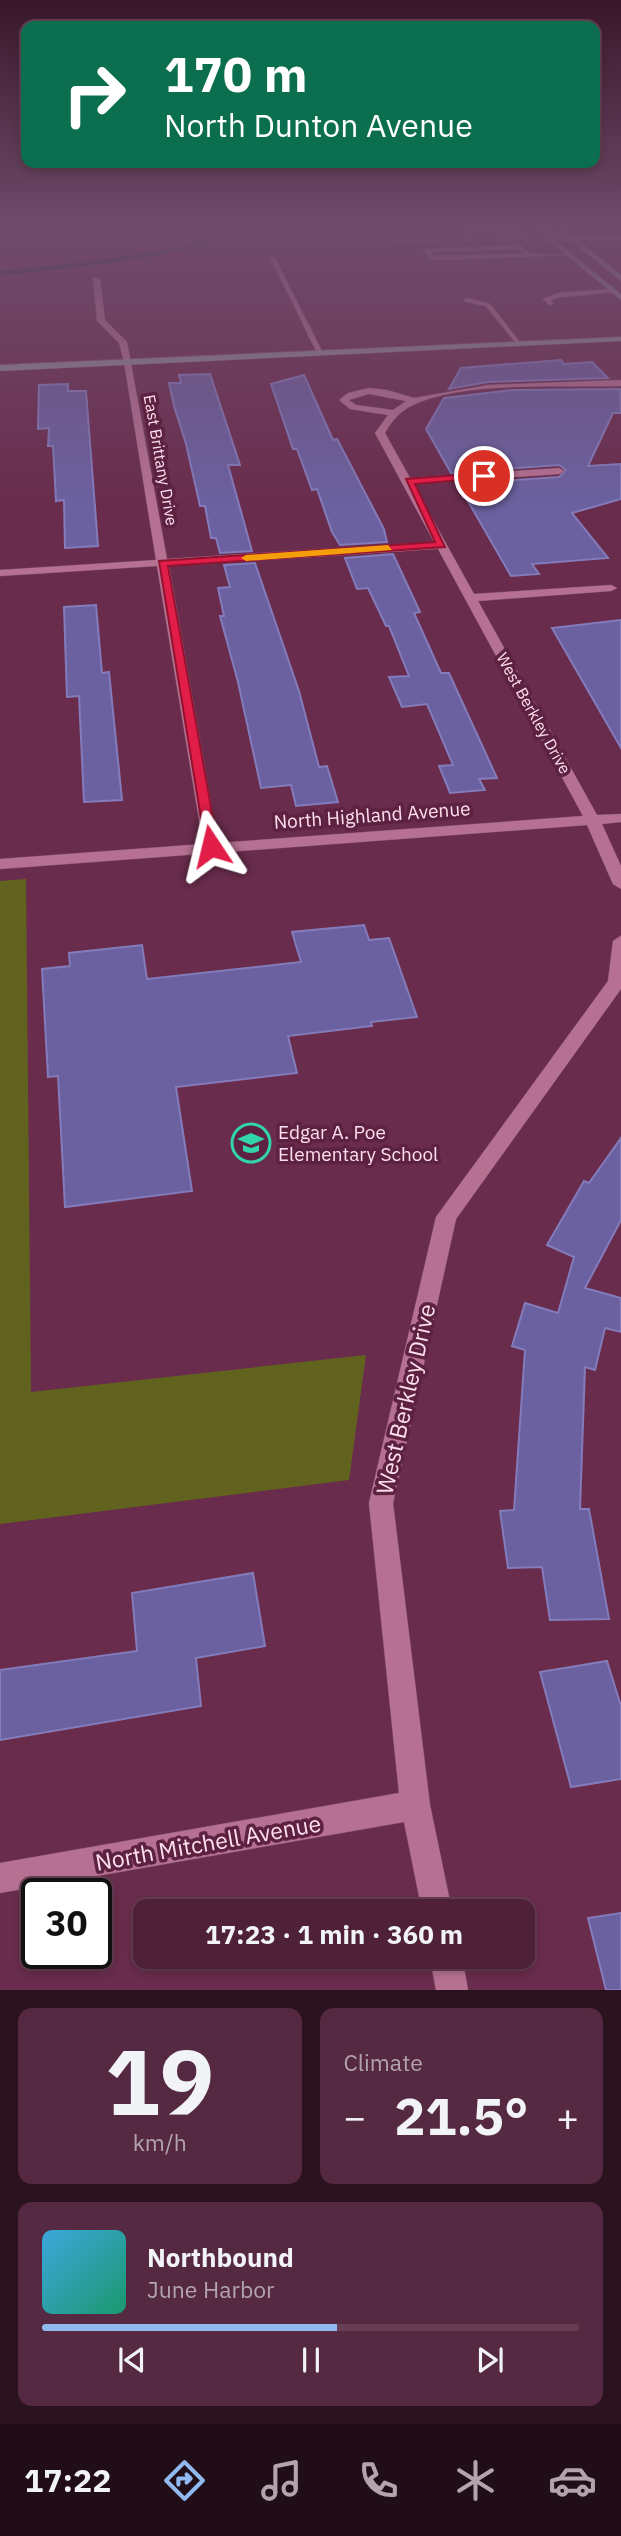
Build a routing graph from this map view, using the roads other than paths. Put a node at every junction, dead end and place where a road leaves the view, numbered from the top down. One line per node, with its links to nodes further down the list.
1 (104, 324): 7 (street, East Brittany Drive)
2 (306, 324): 6 (street)
3 (503, 324): 5 (lane)
4 (621, 339): 5 (main road)
5 (519, 343): 6 (main road)
6 (321, 353): 7 (main road)
7 (128, 362): 8 (main road); 15 (street, East Brittany Drive)
8 (0, 368)
9 (621, 383): 10 (street)
10 (414, 401): 11 (street); 11 (street)
11 (394, 413): 13 (street, West Berkley Drive)
12 (559, 471): 13 (street)
13 (409, 481): 14 (street, West Berkley Drive)
14 (441, 545): 15 (street); 18 (street, West Berkley Drive)
15 (162, 564): 16 (street); 21 (street, East Brittany Drive)
16 (0, 573)
17 (611, 588): 18 (street)
18 (471, 598): 20 (street, West Berkley Drive)
19 (621, 818): 20 (street, North Highland Avenue)
20 (592, 819): 21 (street, North Highland Avenue); 23 (street, West Berkley Drive)
21 (211, 846): 22 (street, North Highland Avenue)
22 (0, 864)
23 (621, 884)
24 (621, 941): 25 (street, West Berkley Drive)
25 (415, 1805): 26 (street, North Mitchell Avenue); 27 (street, West Berkley Drive)
26 (0, 1878)
27 (434, 1899)
28 (448, 1969): 29 (street)
29 (452, 1990)

